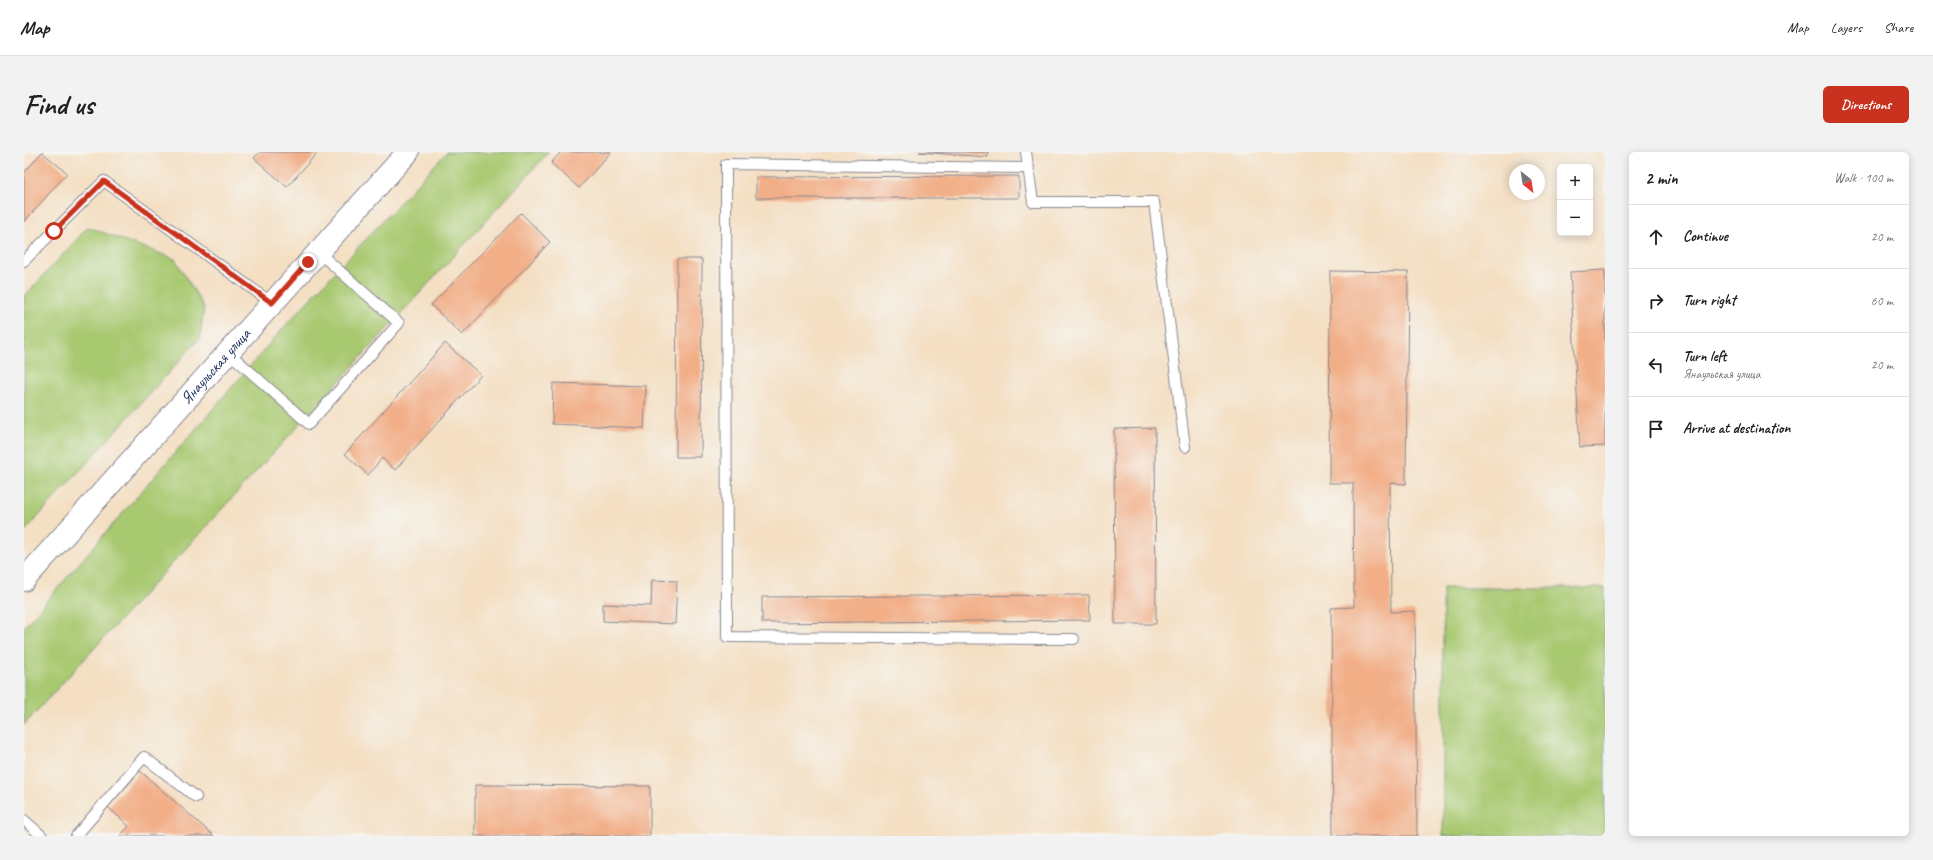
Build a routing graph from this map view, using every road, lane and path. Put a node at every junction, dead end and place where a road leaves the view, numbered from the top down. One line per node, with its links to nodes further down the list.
1 (408, 152): 4 (main road, Янаульская улица)
2 (1026, 152): 3 (lane)
3 (1029, 168): 8 (lane); 10 (lane)
4 (318, 252): 6 (main road, Янаульская улица); 7 (lane)
5 (24, 261): 6 (lane)
6 (272, 303): 7 (main road, Янаульская улица)
7 (228, 352): 9 (main road, Янаульская улица)
8 (1185, 447)
9 (24, 580)
10 (1074, 639)
11 (196, 797): 14 (lane)
12 (24, 820): 13 (lane)
13 (42, 836)
14 (76, 836)

